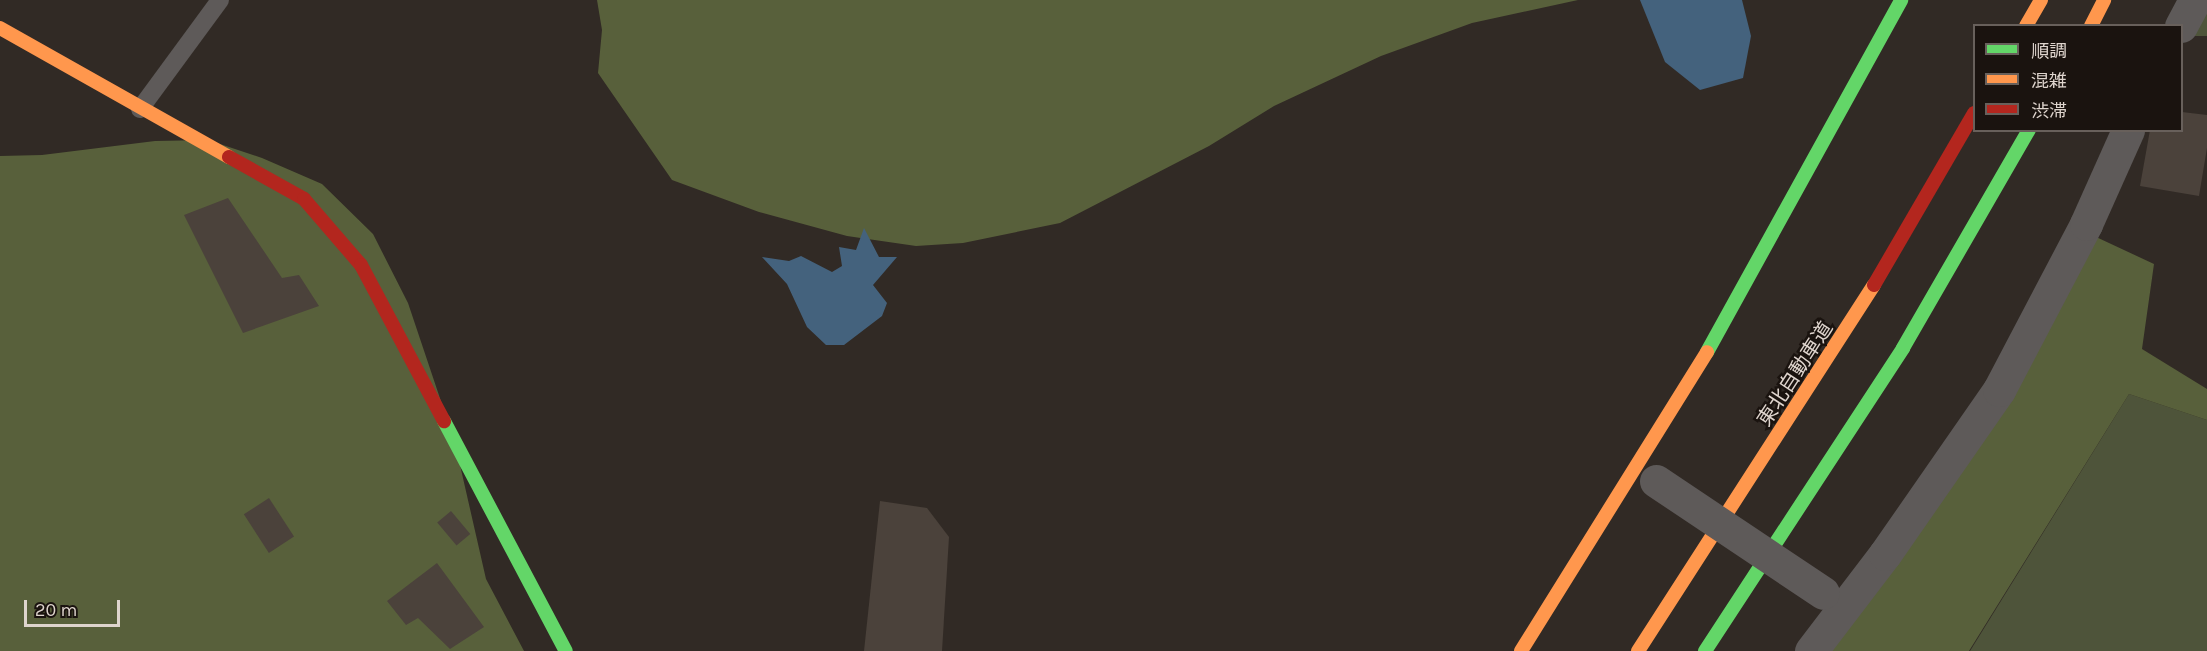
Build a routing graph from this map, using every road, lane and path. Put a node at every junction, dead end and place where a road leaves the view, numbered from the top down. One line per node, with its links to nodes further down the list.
1 (220, 0): 10 (lane)
2 (1901, 0): 14 (main road)
3 (2041, 0): 6 (main road)
4 (2104, 0): 7 (main road)
5 (2195, 0): 8 (street)
6 (2027, 24)
7 (2092, 24)
8 (2182, 24)
9 (0, 28): 10 (main road)
10 (140, 109): 16 (main road)
11 (1973, 115): 18 (main road, 東北自動車道)
12 (2029, 132): 19 (main road)
13 (2127, 132): 15 (street)
14 (1643, 479): 15 (street, bridge); 17 (main road)
15 (1830, 603): 20 (street)
16 (566, 651)
17 (1521, 651)
18 (1638, 651)
19 (1705, 651)
20 (1811, 651)

